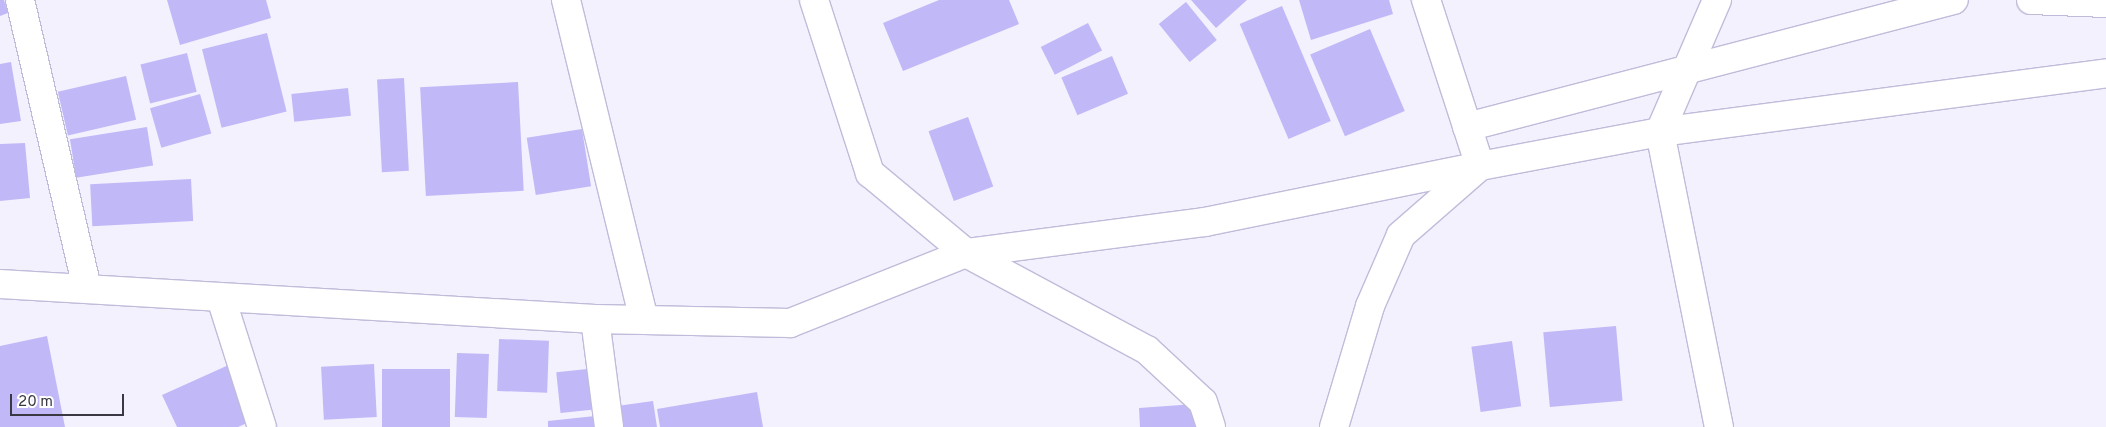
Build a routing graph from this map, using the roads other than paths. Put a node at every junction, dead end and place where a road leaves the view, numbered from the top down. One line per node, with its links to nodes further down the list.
1 (20, 0): 16 (street)
2 (566, 0): 19 (street)
3 (814, 0): 14 (street)
4 (1426, 0): 11 (street)
5 (1717, 0): 9 (street)
6 (1954, 0): 9 (street)
7 (2031, 0): 8 (street)
8 (2106, 3)
9 (1687, 69): 11 (street); 12 (street)
10 (2106, 73): 12 (street)
11 (1467, 127): 13 (street)
12 (1660, 132): 13 (street); 24 (street)
13 (1480, 166): 14 (street); 23 (street)
14 (966, 254): 19 (street); 22 (street)
15 (0, 284): 16 (street)
16 (87, 287): 17 (street)
17 (221, 298): 18 (street); 20 (street)
18 (595, 319): 19 (street); 21 (street)
19 (644, 320)
20 (262, 427)
21 (608, 427)
22 (1211, 427)
23 (1334, 427)
24 (1719, 427)

